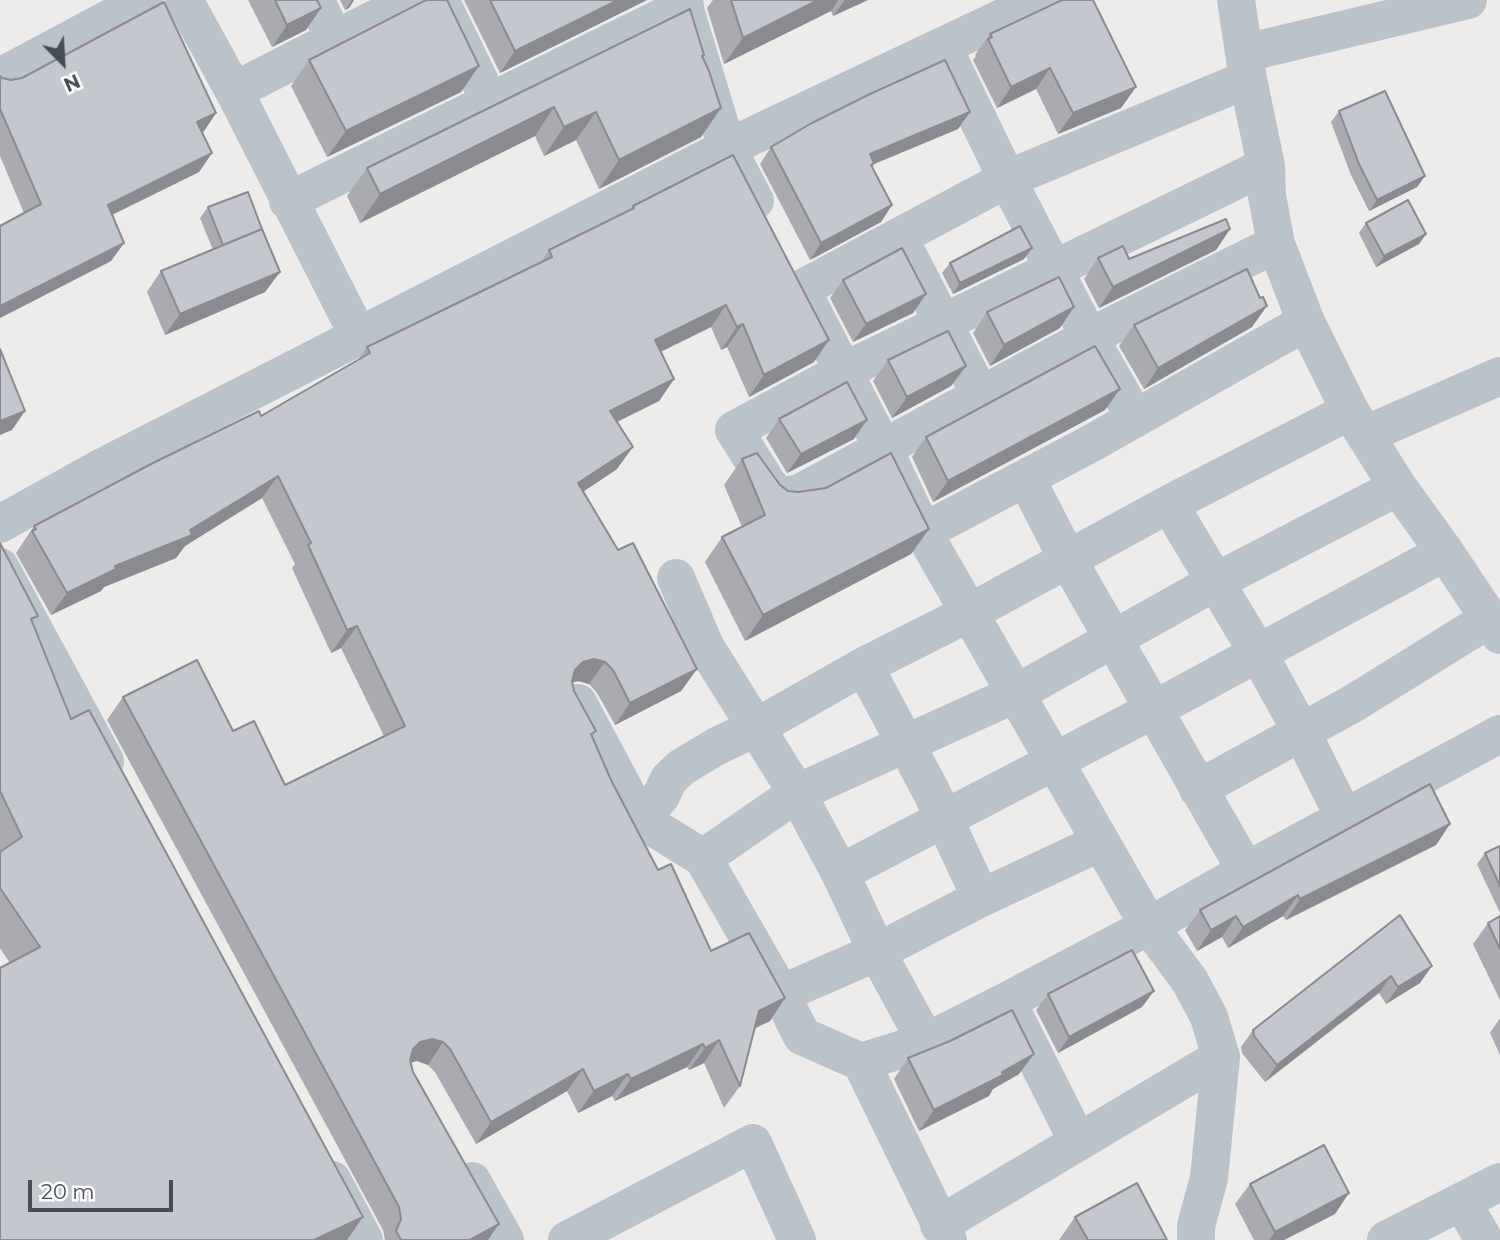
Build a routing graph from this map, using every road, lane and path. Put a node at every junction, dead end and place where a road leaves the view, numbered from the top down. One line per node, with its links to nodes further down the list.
1 (144, 0): 13 (street)
2 (184, 0): 14 (street)
3 (315, 0): 10 (street)
4 (412, 0): 10 (street)
5 (440, 0): 15 (street)
6 (1040, 0): 11 (street)
7 (1236, 0): 12 (street)
8 (1468, 0): 12 (street)
9 (683, 3): 15 (street); 16 (street)
10 (335, 39): 14 (street)
11 (943, 47): 16 (street); 18 (street)
12 (1246, 66): 17 (street); 18 (street)
13 (0, 77)
14 (234, 91): 19 (street)
15 (490, 102): 19 (street)
16 (727, 148): 23 (street); 26 (street)
17 (1266, 166): 21 (street); 22 (street)
18 (1007, 179): 20 (street); 22 (street)
19 (288, 201): 26 (street)
20 (899, 238): 23 (street); 25 (street)
21 (1276, 244): 24 (street); 27 (street)
22 (1054, 268): 25 (street); 27 (street)
23 (801, 289): 28 (street)
24 (1307, 322): 31 (street); 32 (street)
25 (943, 323): 28 (street); 30 (street)
26 (359, 335): 37 (street)
27 (1089, 337): 30 (street); 31 (street)
28 (842, 372): 33 (street); 33 (street)
29 (1500, 376): 32 (street)
30 (982, 396): 33 (street)
31 (1135, 418): 34 (street)
32 (1358, 423): 35 (street); 36 (street)
33 (884, 450): 38 (street)
34 (1026, 478): 38 (street); 40 (street)
35 (1398, 486): 39 (street); 43 (street)
36 (1168, 504): 40 (street); 43 (street)
37 (0, 524)
38 (923, 532): 44 (street)
39 (1445, 552): 45 (street); 47 (street)
40 (1067, 558): 44 (street); 46 (street)
41 (0, 567): 59 (street)
42 (676, 579): 52 (street)
43 (1214, 582): 46 (street); 47 (street)
44 (969, 613): 48 (street); 49 (street)
45 (1494, 627): 53 (street)
46 (1113, 640): 49 (street); 51 (street)
47 (1258, 653): 51 (street); 53 (street)
48 (864, 666): 52 (street); 55 (street)
49 (1015, 694): 55 (street); 56 (street)
50 (578, 703): 62 (street)
51 (1153, 710): 56 (street); 57 (street)
52 (755, 728): 58 (street); 62 (street)
53 (1301, 731): 57 (street); 60 (street)
54 (1500, 734): 60 (street)
55 (906, 745): 58 (street); 61 (street)
56 (1055, 762): 61 (street); 63 (street)
57 (1198, 789): 65 (street)
58 (797, 793): 64 (street); 66 (street)
59 (123, 796)
60 (1344, 817): 65 (street)
61 (944, 818): 66 (street); 67 (street)
62 (640, 819): 64 (street)
63 (1101, 842): 67 (street); 68 (street)
64 (703, 858): 70 (street)
65 (1246, 871): 68 (street)
66 (840, 873): 69 (street)
67 (982, 898): 69 (street)
68 (1149, 926): 71 (street); 73 (street)
69 (877, 952): 70 (street); 72 (street)
70 (781, 994): 74 (street)
71 (1007, 1001): 72 (street); 75 (street)
72 (926, 1042): 74 (street)
73 (1220, 1057): 75 (street); 85 (street)
74 (861, 1062): 80 (street)
75 (1078, 1142): 80 (street)
76 (457, 1155): 82 (street)
77 (318, 1156): 81 (street)
78 (1500, 1182): 79 (street)
79 (1462, 1202): 86 (street); 87 (street)
80 (944, 1233)
81 (364, 1240)
82 (505, 1240)
83 (567, 1240): 84 (street)
84 (797, 1240)
85 (1196, 1240)
86 (1385, 1240)
87 (1484, 1240)

